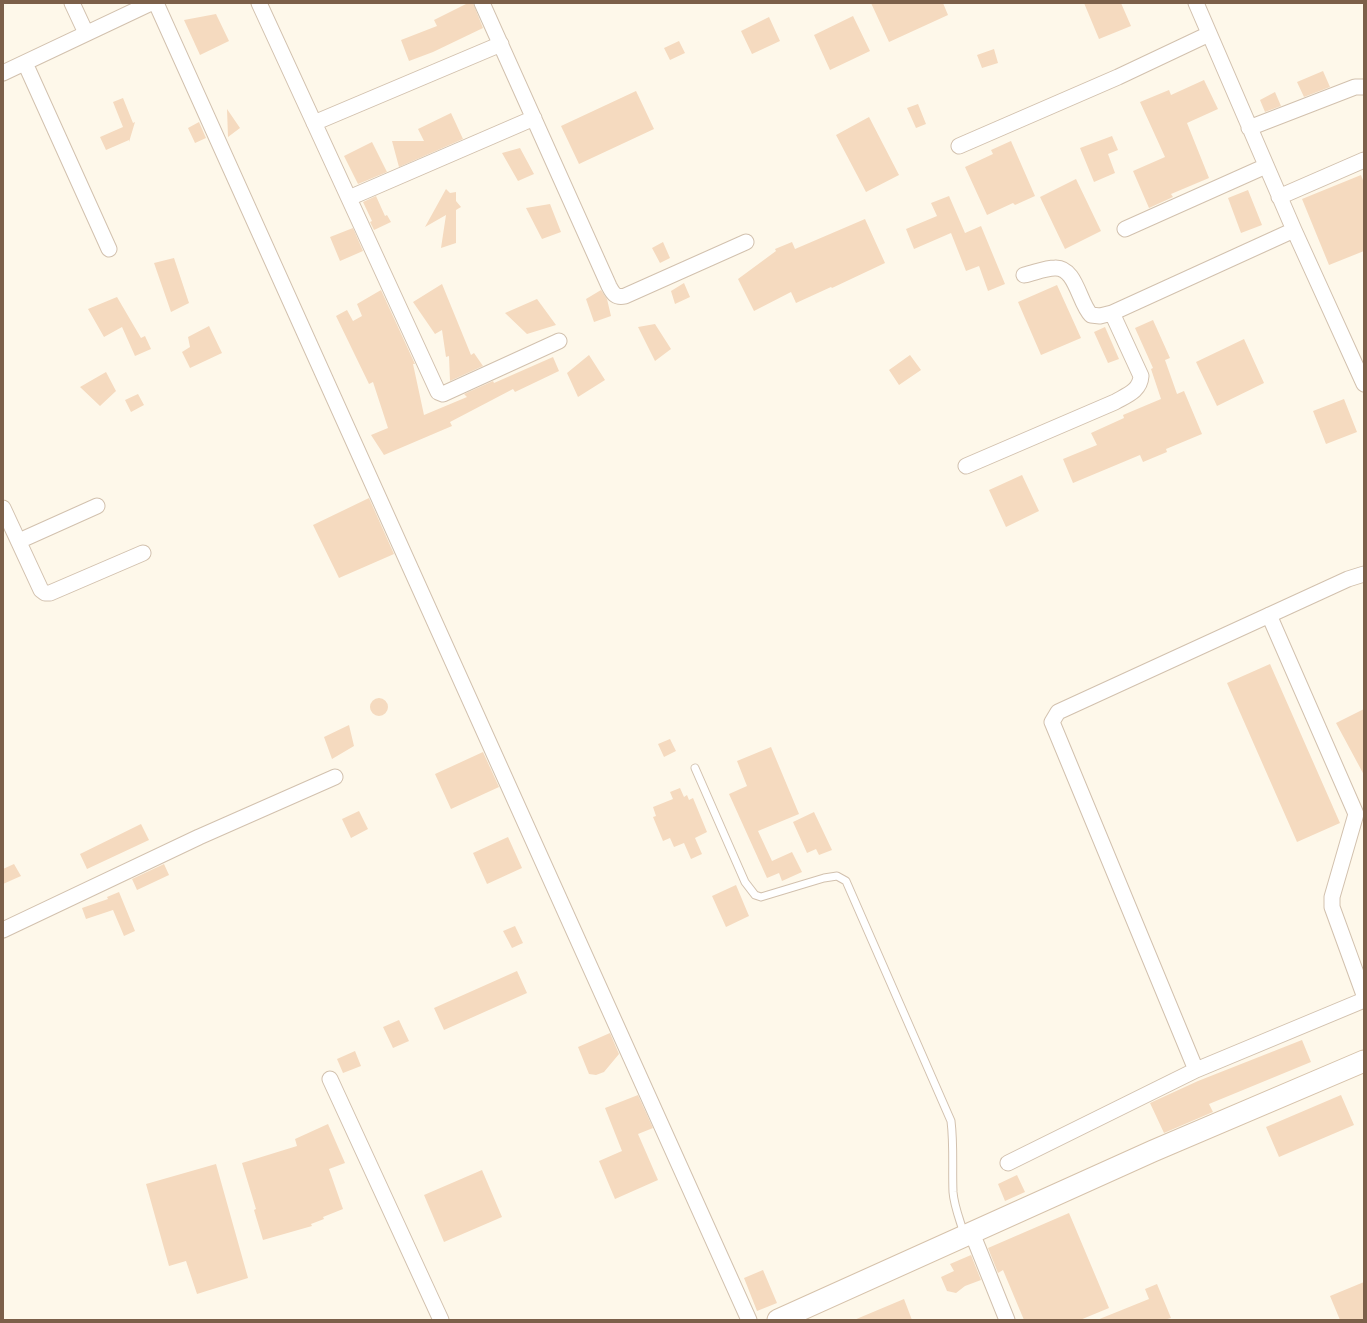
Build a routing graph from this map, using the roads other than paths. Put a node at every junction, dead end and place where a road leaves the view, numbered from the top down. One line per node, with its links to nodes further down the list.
1 (72, 3): 7 (street)
2 (151, 3): 7 (street)
3 (156, 3): 47 (street)
4 (259, 3): 14 (street)
5 (482, 3): 9 (street)
6 (1196, 3): 8 (street)
7 (86, 33): 10 (street)
8 (1209, 34): 15 (street); 16 (street)
9 (501, 44): 13 (street); 14 (street)
10 (25, 63): 11 (street); 24 (street)
11 (3, 73)
12 (1364, 87): 15 (street)
13 (534, 118): 20 (street); 23 (street)
14 (314, 124): 20 (street)
15 (1249, 128): 18 (street)
16 (959, 146)
17 (1364, 160): 19 (street)
18 (1266, 166): 19 (street); 21 (street)
19 (1279, 197): 22 (street)
20 (349, 198): 27 (street)
21 (1125, 229)
22 (1294, 230): 26 (street); 28 (street)
23 (746, 242)
24 (109, 249)
25 (1024, 275): 26 (street)
26 (1112, 313): 29 (street)
27 (559, 341)
28 (1364, 384)
29 (966, 466)
30 (98, 506): 32 (street)
31 (3, 508): 32 (street)
32 (19, 541): 33 (street)
33 (143, 553)
34 (1364, 574): 35 (street)
35 (1269, 615): 39 (street); 42 (street)
36 (695, 768): 45 (lane)
37 (335, 777): 38 (street)
38 (3, 930)
39 (1364, 995)
40 (1364, 1000): 42 (street)
41 (1364, 1061): 45 (main road)
42 (1196, 1070): 44 (street)
43 (330, 1080): 46 (street)
44 (1008, 1163)
45 (968, 1235): 48 (main road); 49 (street)
46 (441, 1320)
47 (748, 1320)
48 (778, 1320)
49 (1007, 1320)

